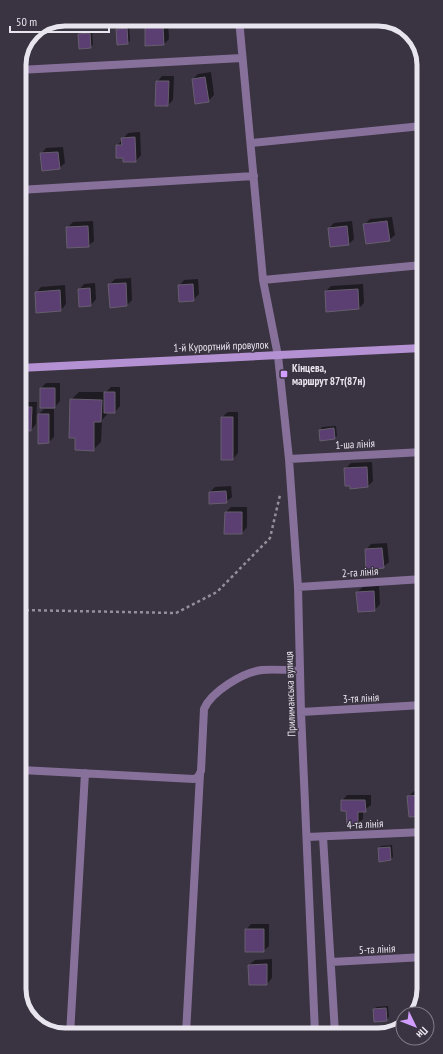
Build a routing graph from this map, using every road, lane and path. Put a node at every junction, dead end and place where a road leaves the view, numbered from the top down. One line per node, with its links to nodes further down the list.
1 (240, 26): 2 (street, Прилиманська вулиця)
2 (242, 58): 3 (street); 5 (street, Прилиманська вулиця)
3 (26, 70)
4 (417, 126): 5 (street)
5 (251, 143): 6 (street, Прилиманська вулиця)
6 (254, 176): 7 (street); 9 (street, Прилиманська вулиця)
7 (26, 190)
8 (417, 265): 9 (street)
9 (263, 280): 11 (street, Прилиманська вулиця)
10 (417, 348): 11 (street, 1-й Курортний провулок)
11 (278, 356): 12 (street, 1-й Курортний провулок); 14 (street, Прилиманська вулиця)
12 (26, 368)
13 (417, 452): 14 (street, 1-ша лінія)
14 (289, 459): 17 (street, Прилиманська вулиця)
15 (282, 488): 18 (path)
16 (417, 579): 17 (street, 2-га лінія)
17 (298, 587): 19 (street, Прилиманська вулиця)
18 (26, 610)
19 (300, 670): 21 (street, Прилиманська вулиця); 24 (street)
20 (417, 705): 21 (street, 3-тя лінія)
21 (301, 712): 26 (street, Прилиманська вулиця)
22 (26, 770): 23 (street)
23 (86, 774): 24 (street); 30 (street)
24 (200, 774): 31 (street)
25 (417, 832): 27 (street, 4-та лінія)
26 (307, 837): 27 (street, 4-та лінія); 32 (street, Прилиманська вулиця)
27 (323, 837): 29 (street)
28 (417, 957): 29 (street, 5-та лінія)
29 (331, 962): 33 (street)
30 (70, 1028)
31 (186, 1028)
32 (315, 1028)
33 (335, 1028)

